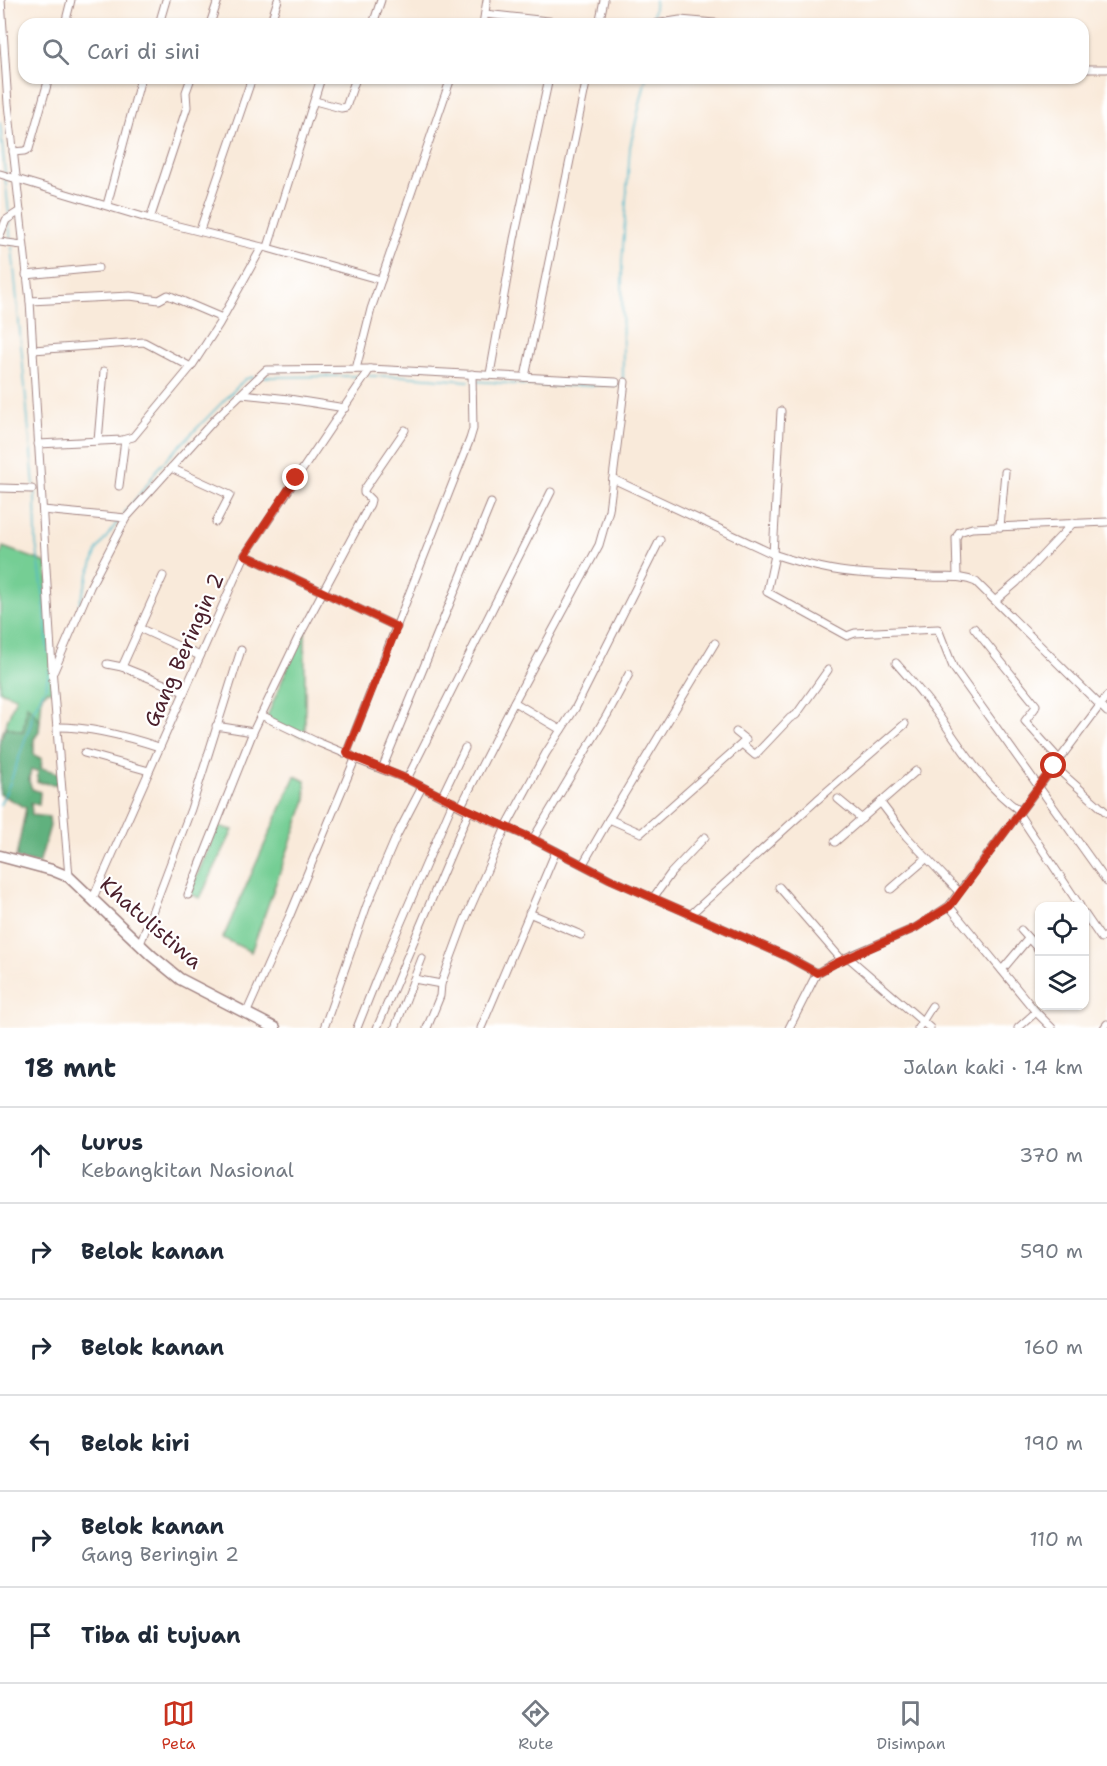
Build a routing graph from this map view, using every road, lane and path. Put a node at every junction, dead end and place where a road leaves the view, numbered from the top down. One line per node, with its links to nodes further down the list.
1 (1, 0): 30 (street)
2 (71, 0): 10 (street)
3 (166, 0): 11 (street)
4 (218, 0): 12 (street)
5 (278, 0): 13 (street)
6 (381, 0): 14 (street)
7 (488, 0): 9 (street)
8 (604, 0): 17 (street)
9 (484, 15): 15 (street); 16 (street)
10 (66, 18)
11 (161, 18)
12 (212, 18)
13 (272, 18)
14 (375, 18)
15 (484, 18)
16 (514, 18)
17 (600, 18)
18 (1089, 69): 19 (street)
19 (1107, 69)
20 (47, 84): 30 (street)
21 (139, 84): 33 (street)
22 (189, 84): 35 (street)
23 (250, 84): 36 (street)
24 (319, 84): 29 (street)
25 (354, 84): 29 (street)
26 (449, 84): 43 (street)
27 (548, 84): 51 (street)
28 (586, 84): 52 (street)
29 (315, 101): 40 (street)
30 (13, 152): 32 (street)
31 (3, 175): 32 (street)
32 (17, 178): 33 (street); 34 (street)
33 (107, 205): 35 (street)
34 (20, 211): 37 (street); 39 (street)
35 (150, 219): 36 (street)
36 (200, 230): 40 (street)
37 (0, 235)
38 (7, 243): 39 (street)
39 (22, 245): 42 (street)
40 (265, 247): 43 (street); 45 (street)
41 (98, 268): 42 (street)
42 (26, 275): 44 (street)
43 (381, 280): 48 (street)
44 (30, 301): 45 (street); 46 (street)
45 (222, 318): 47 (street)
46 (33, 351): 47 (street); 60 (street)
47 (191, 367): 58 (street)
48 (356, 369): 50 (street); 54 (street)
49 (104, 371): 59 (street)
50 (367, 374): 53 (street); 55 (street, Gang Beringin 2)
51 (490, 374): 52 (street); 53 (street)
52 (525, 377): 63 (street)
53 (472, 379): 82 (street)
54 (243, 394): 55 (street); 61 (street)
55 (345, 408): 77 (street, Gang Beringin 2)
56 (781, 411): 76 (street)
57 (405, 430): 80 (street)
58 (125, 440): 59 (street); 64 (street)
59 (98, 441): 60 (street)
60 (38, 444): 69 (street)
61 (171, 468): 70 (street); 71 (street)
62 (1005, 472): 74 (street)
63 (613, 479): 76 (street); 96 (street)
64 (119, 486)
65 (0, 488): 66 (street)
66 (32, 489)
67 (551, 492): 117 (street)
68 (491, 503): 114 (street)
69 (43, 510): 70 (street); 92 (street)
70 (124, 518): 92 (street)
71 (216, 522)
72 (1107, 522): 73 (street)
73 (1072, 523): 74 (street); 81 (street)
74 (1000, 527): 79 (street)
75 (660, 540): 103 (street)
76 (774, 554): 79 (street); 119 (street)
77 (245, 555): 80 (street); 87 (street, Gang Beringin 2)
78 (163, 576): 83 (street)
79 (957, 576): 81 (street)
80 (322, 592): 82 (street); 99 (street)
81 (996, 600): 97 (street)
82 (397, 627): 109 (street)
83 (139, 628): 87 (street); 90 (street)
84 (974, 628): 112 (street)
85 (715, 643): 128 (street)
86 (241, 650): 101 (street)
87 (200, 656): 94 (street, Gang Beringin 2)
88 (896, 663): 126 (street)
89 (107, 664): 90 (street)
90 (122, 667): 94 (street)
91 (828, 670): 106 (street)
92 (52, 671): 102 (street)
93 (628, 675): 132 (street)
94 (184, 692): 107 (street, Gang Beringin 2)
95 (1107, 696): 97 (street)
96 (514, 702): 103 (street); 124 (street)
97 (1100, 705): 98 (street); 112 (street)
98 (1107, 712)
99 (261, 715): 104 (street); 109 (street)
100 (905, 724): 149 (street)
101 (216, 726): 104 (street); 155 (street)
102 (57, 727): 107 (street); 138 (street)
103 (561, 730): 130 (street)
104 (253, 732): 143 (street)
105 (736, 732): 106 (street)
106 (742, 744): 128 (street)
107 (159, 747): 115 (street, Gang Beringin 2)
108 (465, 748): 120 (street)
109 (347, 752): 111 (street)
110 (84, 753): 115 (street)
111 (355, 759): 114 (street); 165 (street)
112 (1059, 759): 113 (street)
113 (1054, 766): 119 (street); 127 (street)
114 (382, 770): 117 (street)
115 (149, 771): 144 (street, Gang Beringin 2)
116 (916, 771): 123 (street)
117 (407, 779): 118 (street)
118 (422, 787): 120 (street); 169 (street)
119 (1038, 787): 126 (street); 139 (street)
120 (442, 796): 122 (street)
121 (838, 799): 129 (street)
122 (453, 802): 124 (street); 170 (street)
123 (881, 803): 129 (street); 136 (street)
124 (461, 806): 125 (street)
125 (469, 810): 130 (street); 171 (street)
126 (1019, 812): 142 (street); 146 (street)
127 (1107, 813)
128 (609, 819): 137 (street)
129 (862, 819): 133 (street)
130 (506, 827): 132 (street); 162 (street)
131 (705, 837): 145 (street)
132 (533, 839): 134 (street)
133 (835, 842)
134 (556, 851): 137 (street); 148 (street)
135 (0, 856): 138 (highway, Khatulistiwa)
136 (927, 858): 141 (street); 142 (street)
137 (583, 864): 145 (street)
138 (69, 877): 144 (highway, Khatulistiwa)
139 (1107, 882)
140 (778, 887): 158 (street)
141 (891, 889)
142 (959, 892): 147 (street)
143 (188, 896)
144 (93, 898): 155 (highway, Khatulistiwa)
145 (653, 898): 149 (street)
146 (1077, 902)
147 (950, 906): 158 (street); 159 (street)
148 (529, 914): 152 (street); 174 (street)
149 (690, 915): 160 (street)
150 (1089, 921): 153 (street)
151 (1021, 930): 154 (street)
152 (580, 935)
153 (1107, 936)
154 (1028, 939): 156 (street); 159 (street)
155 (140, 944): 165 (highway, Khatulistiwa)
156 (1035, 946)
157 (422, 958): 161 (street)
158 (846, 959): 160 (street); 167 (street)
159 (1002, 970): 164 (street)
160 (817, 973): 175 (street)
161 (414, 979): 162 (street); 172 (street)
162 (441, 984): 173 (street)
163 (932, 1006): 167 (street)
164 (1036, 1012): 177 (street); 178 (street)
165 (246, 1014): 168 (highway, Khatulistiwa)
166 (1107, 1024): 179 (street)
167 (920, 1025): 176 (street)
168 (274, 1028)
169 (324, 1028)
170 (357, 1028)
171 (377, 1028)
172 (395, 1028)
173 (427, 1028)
174 (482, 1028)
175 (789, 1028)
176 (930, 1028)
177 (1018, 1028)
178 (1052, 1028)
179 (1104, 1028)

